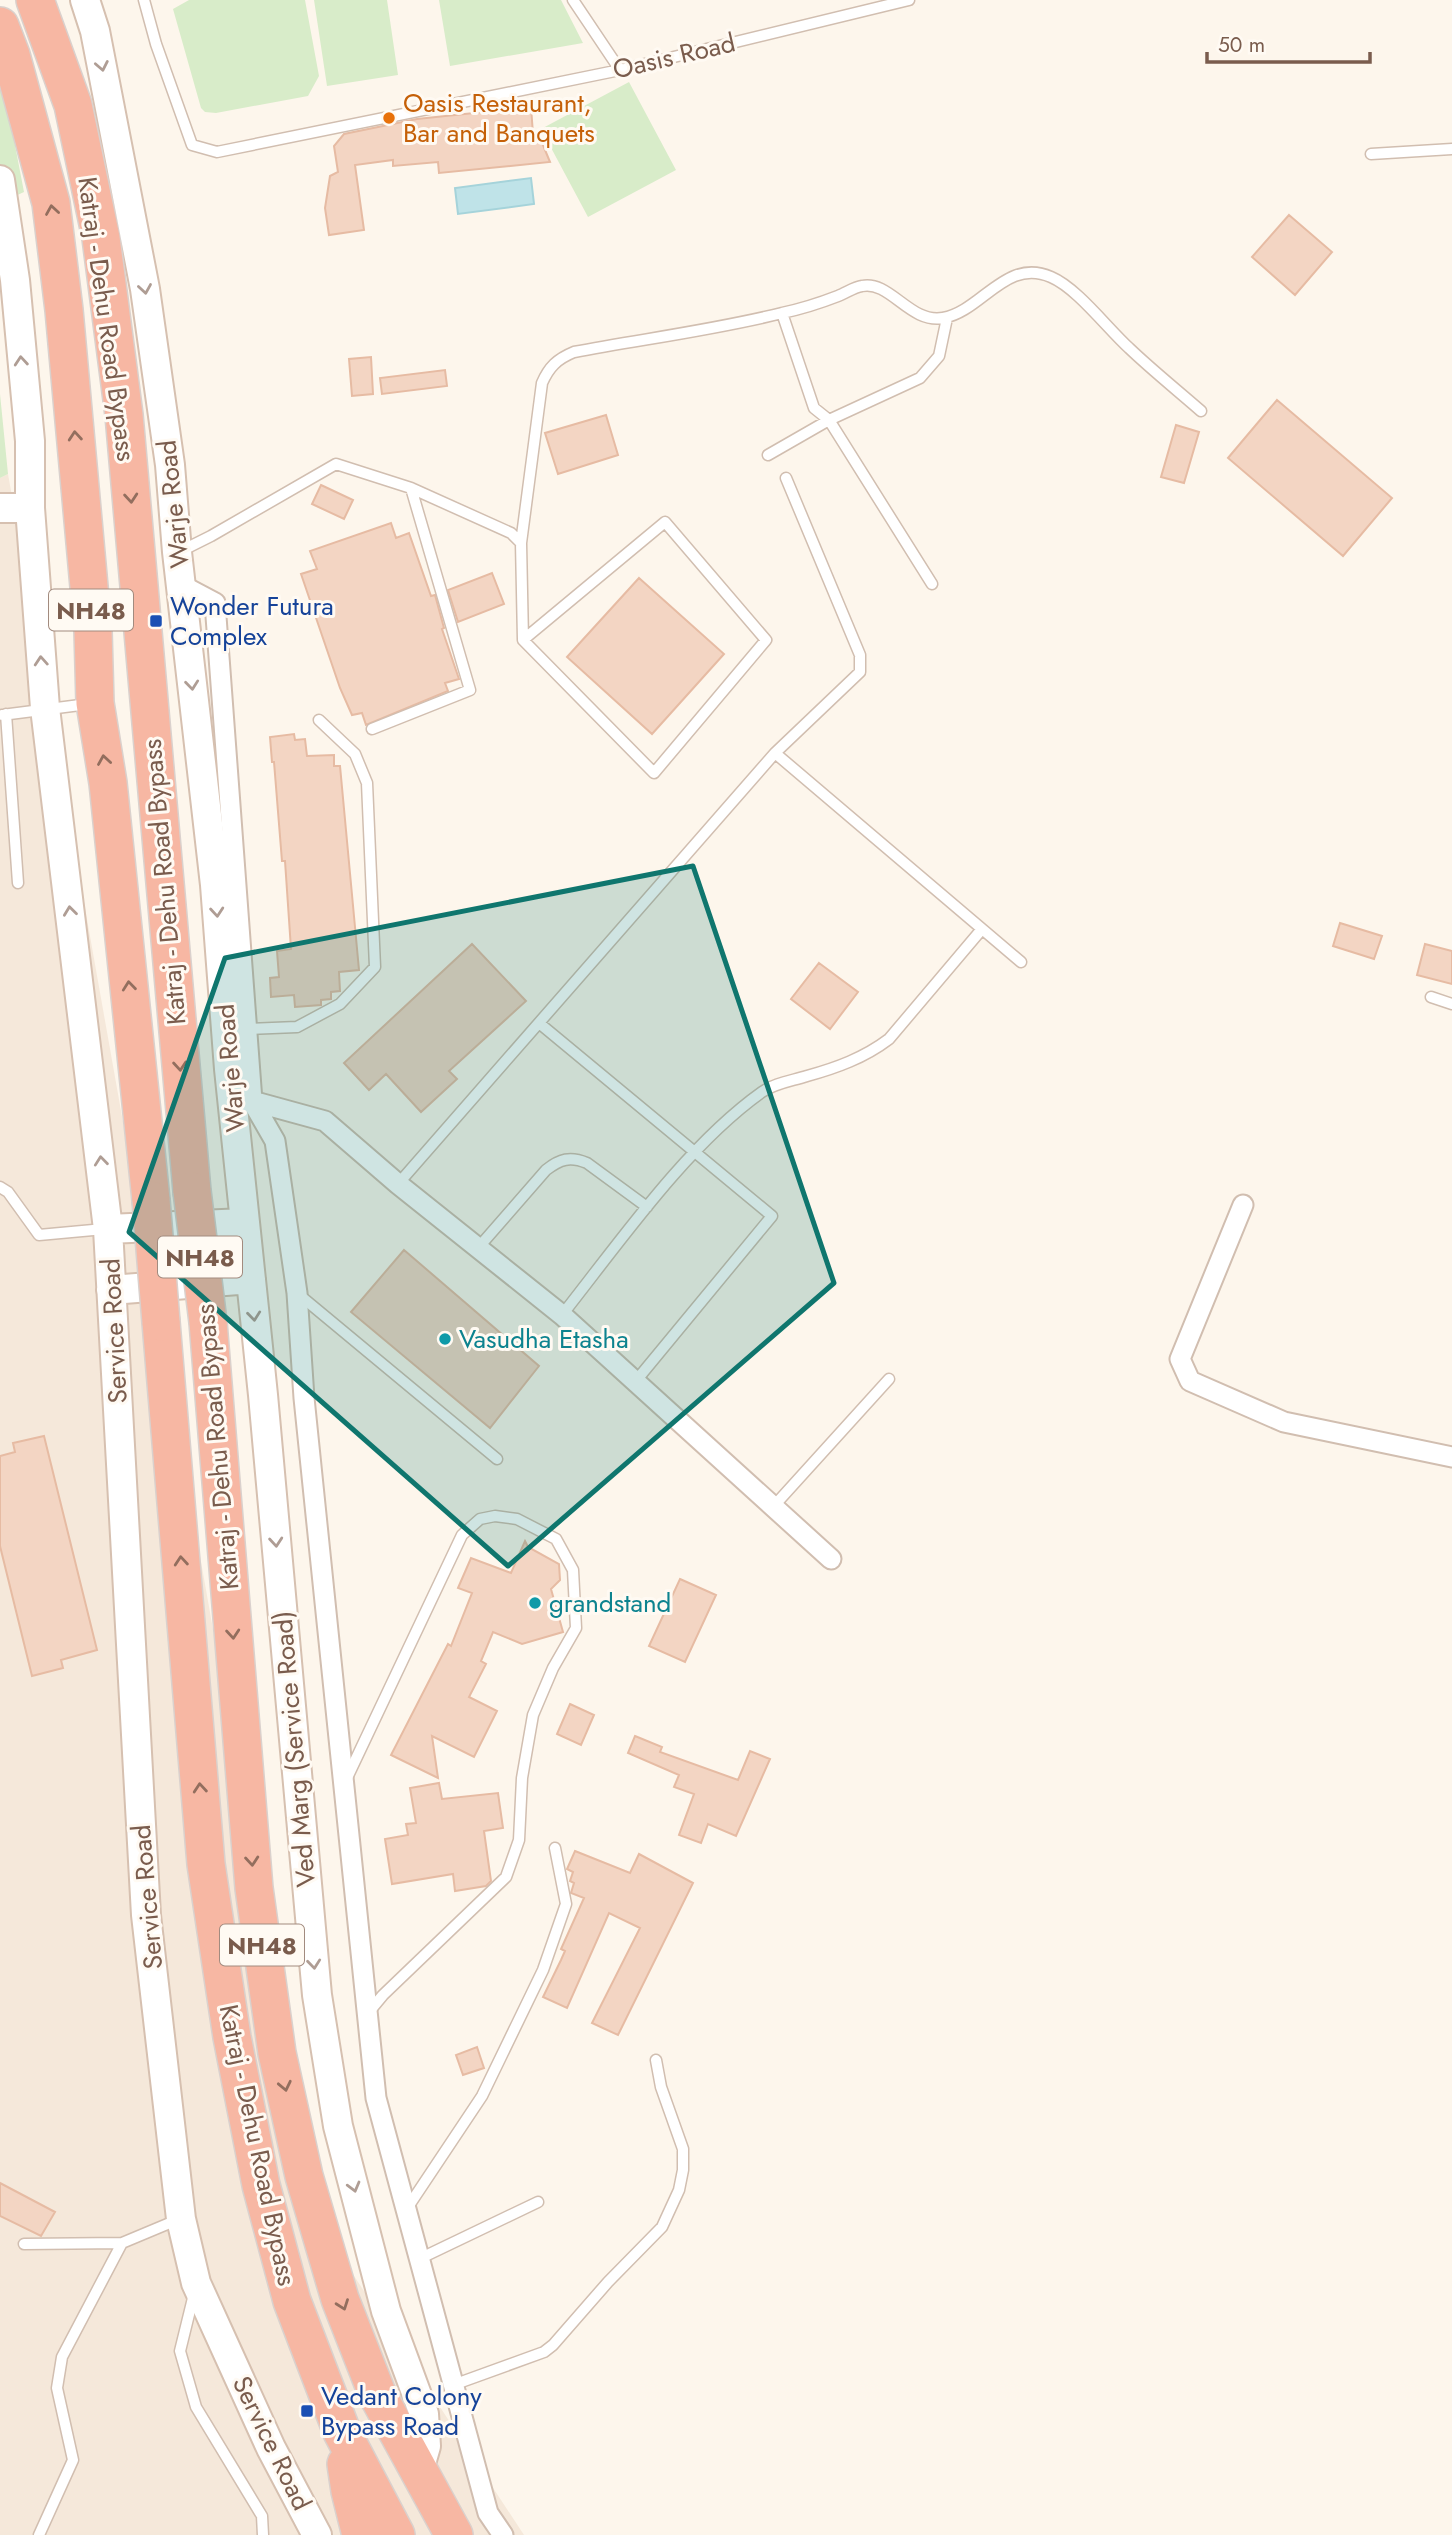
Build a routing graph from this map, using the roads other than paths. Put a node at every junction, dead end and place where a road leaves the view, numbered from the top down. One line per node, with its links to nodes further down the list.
1 (35, 0): 70 (highway, Katraj - Dehu Road Bypass / NH48, one-way to 70, bridge)
2 (85, 0): 21 (street, Warje Road, one-way to 21)
3 (144, 0): 7 (lane, Oasis Road)
4 (573, 0): 7 (lane)
5 (909, 0): 7 (lane, Oasis Road)
6 (0, 26): 25 (highway, Katraj - Dehu Road Bypass / NH48, one-way to 6)
7 (620, 70)
8 (1452, 149): 9 (lane)
9 (1371, 155)
10 (0, 180): 19 (street, one-way to 10)
11 (782, 313): 12 (lane); 14 (lane); 20 (lane)
12 (947, 317): 13 (lane); 14 (lane)
13 (1201, 411)
14 (829, 420): 15 (lane); 22 (lane)
15 (768, 455)
16 (786, 478): 30 (lane)
17 (411, 488): 20 (lane); 21 (lane); 29 (lane)
18 (0, 508): 19 (street)
19 (30, 508): 26 (street, one-way to 19)
20 (521, 543): 24 (lane)
21 (177, 552): 23 (street, Warje Road)
22 (932, 584)
23 (181, 585): 37 (street); 38 (street, Warje Road, one-way to 38)
24 (523, 640): 24 (lane)
25 (95, 704): 26 (lane); 69 (highway, Katraj - Dehu Road Bypass / NH48, one-way to 25, bridge)
26 (45, 708): 27 (lane); 45 (street, one-way to 26)
27 (3, 715): 31 (lane)
28 (319, 720): 37 (lane)
29 (372, 729)
30 (775, 753): 32 (lane); 36 (lane)
31 (18, 883)
32 (982, 929): 33 (lane); 39 (lane)
33 (1021, 962)
34 (1431, 997): 35 (lane)
35 (1452, 1004)
36 (539, 1023): 39 (lane); 40 (lane)
37 (247, 1028): 38 (street)
38 (242, 1095): 40 (street); 44 (street, Warje Road); 49 (street)
39 (696, 1152): 43 (lane); 52 (lane)
40 (398, 1184): 46 (street)
41 (0, 1187): 45 (lane)
42 (1242, 1206): 53 (street)
43 (647, 1208): 46 (lane); 50 (lane)
44 (245, 1223): 45 (street); 47 (street, Ved Marg (Service Road))
45 (108, 1229): 48 (street, Service Road)
46 (478, 1248): 50 (street)
47 (251, 1279): 48 (street); 70 (street, Ved Marg (Service Road), one-way to 70)
48 (111, 1290): 63 (street, Service Road)
49 (297, 1293): 54 (lane); 57 (street)
50 (562, 1315): 52 (street)
51 (889, 1379): 55 (lane)
52 (635, 1382): 55 (street)
53 (1452, 1457)
54 (497, 1460)
55 (773, 1507): 56 (street)
56 (831, 1559)
57 (345, 1784): 59 (street); 59 (lane)
58 (555, 1848): 62 (lane)
59 (367, 2013): 62 (street)
60 (656, 2060): 68 (lane)
61 (538, 2202): 66 (lane)
62 (405, 2211): 66 (street)
63 (181, 2218): 64 (lane); 67 (street, Service Road)
64 (122, 2243): 65 (lane); 71 (lane)
65 (24, 2244)
66 (418, 2259): 68 (street)
67 (196, 2283): 72 (lane); 73 (street, Service Road)
68 (453, 2385): 77 (street)
69 (342, 2432): 74 (highway); 75 (highway, Katraj - Dehu Road Bypass / NH48)
70 (419, 2470): 76 (highway, Katraj - Dehu Road Bypass / NH48)
71 (39, 2535)
72 (263, 2535)
73 (317, 2535)
74 (361, 2535)
75 (396, 2535)
76 (454, 2535)
77 (503, 2535)

